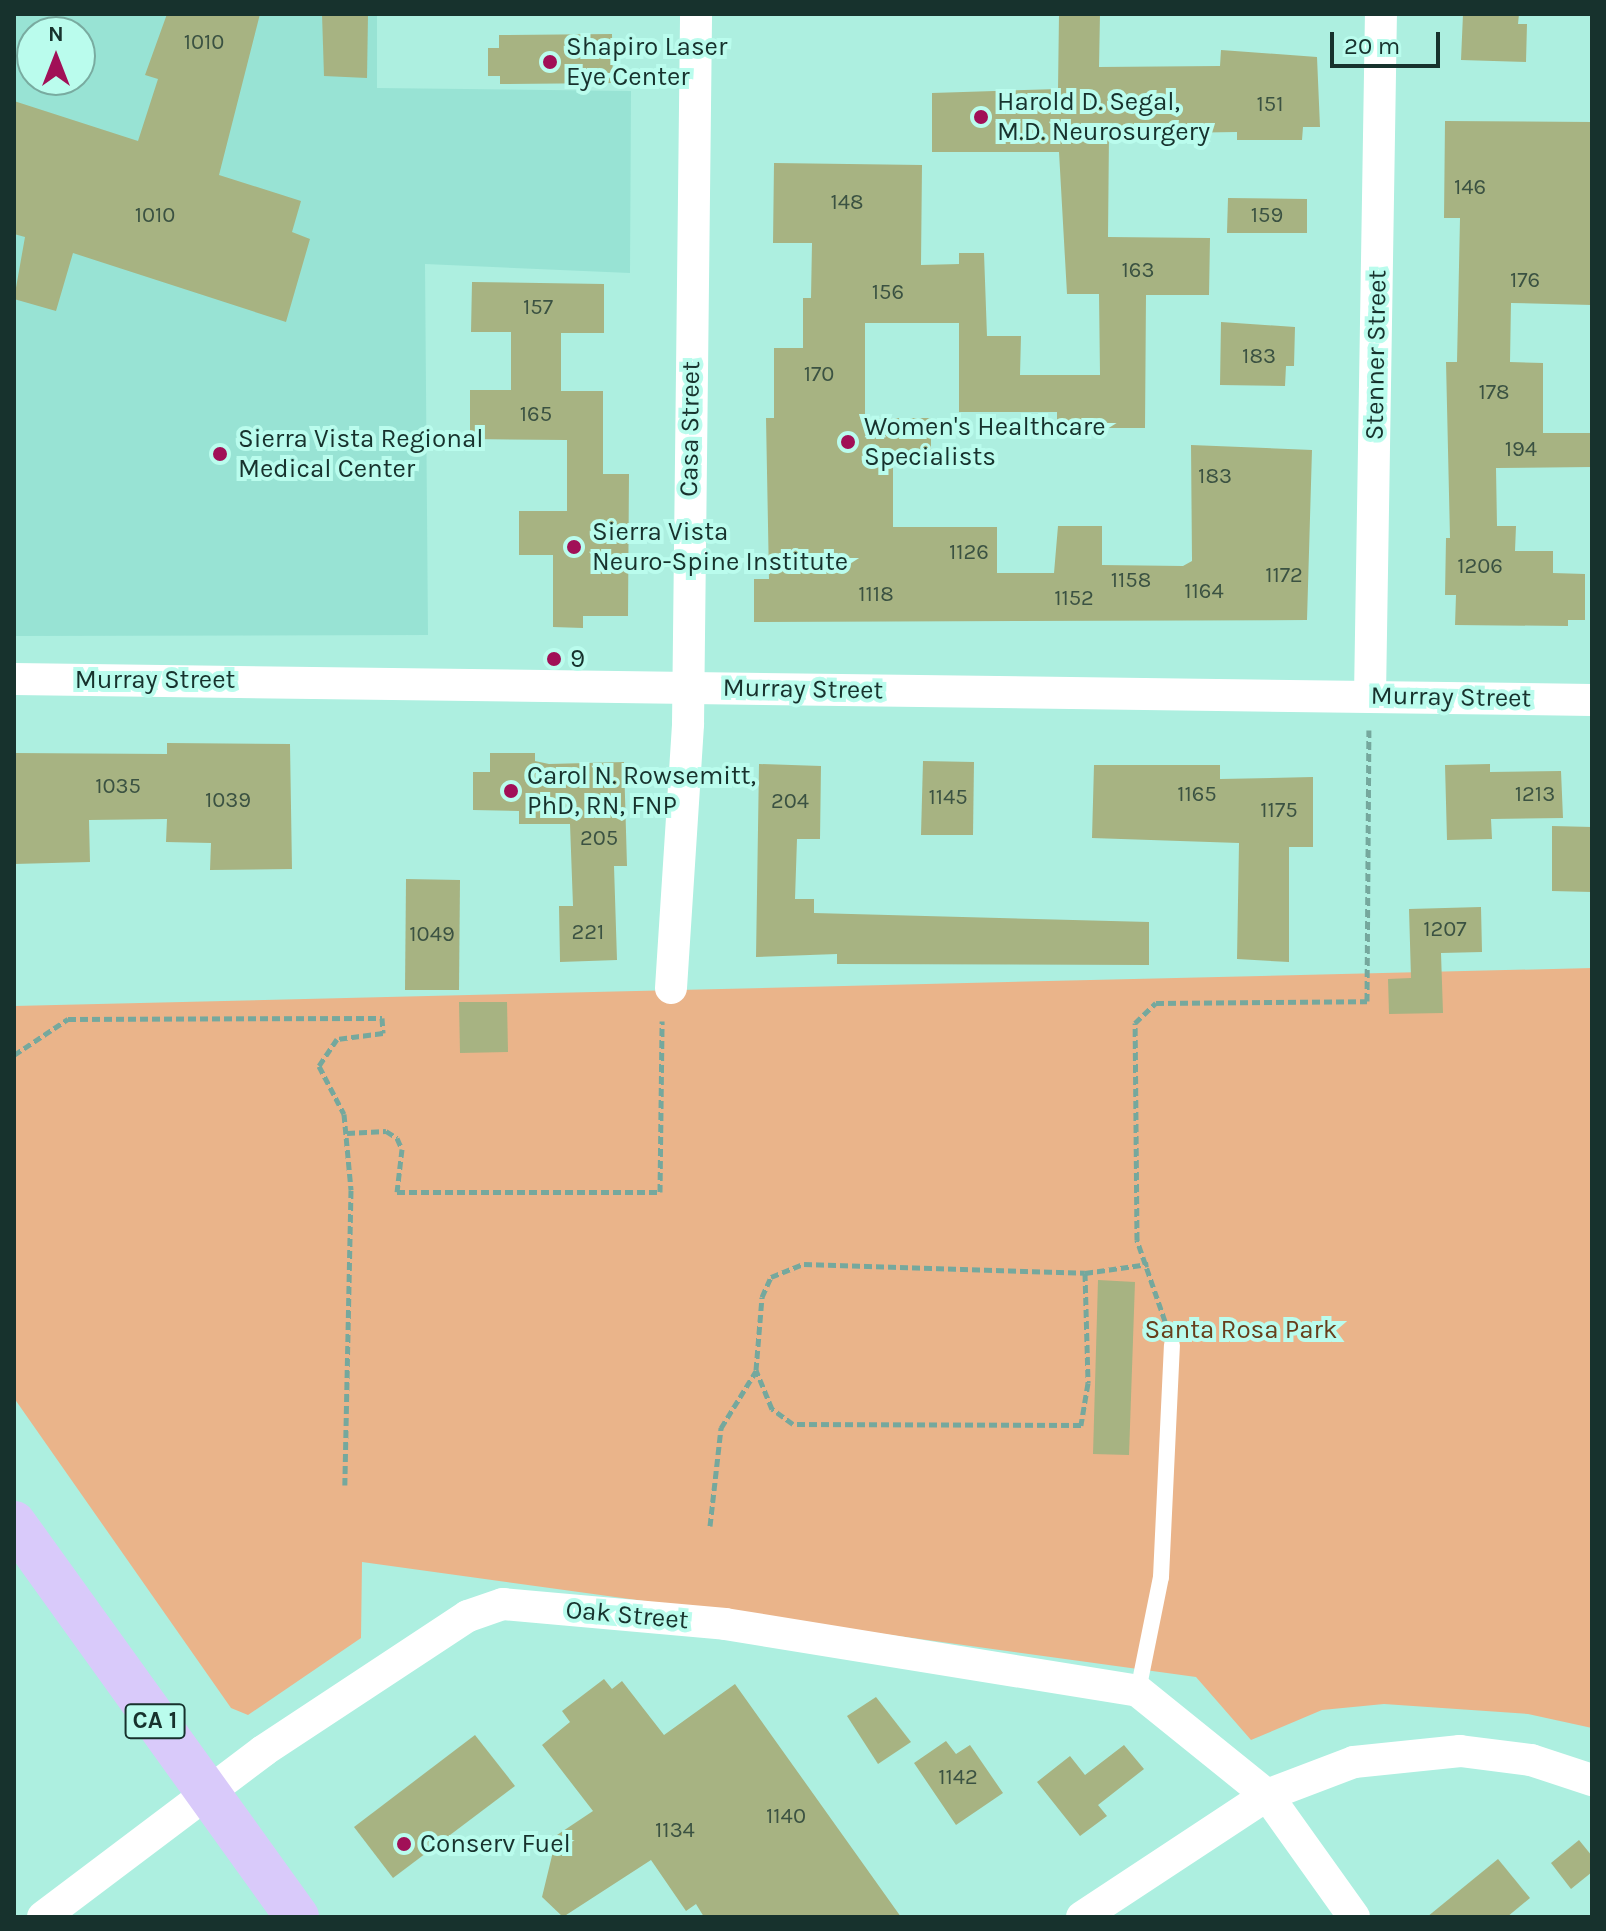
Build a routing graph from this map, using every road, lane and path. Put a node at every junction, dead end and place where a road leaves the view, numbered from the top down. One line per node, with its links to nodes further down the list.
1 (696, 14): 4 (street, Casa Street)
2 (1381, 14): 5 (street, Stenner Street)
3 (14, 679): 4 (street, Murray Street)
4 (688, 687): 5 (street, Murray Street); 7 (street, Casa Street)
5 (1370, 696): 6 (street, Murray Street); 10 (path)
6 (1592, 700)
7 (671, 988): 9 (path)
8 (14, 1055): 9 (path)
9 (347, 1133): 14 (path)
10 (1148, 1264): 11 (path); 12 (path)
11 (1085, 1273): 13 (path); 13 (path)
12 (1172, 1345): 17 (lane)
13 (756, 1370): 16 (path)
14 (345, 1485)
15 (14, 1523): 19 (highway, CA 1)
16 (710, 1526)
17 (1138, 1691): 19 (street, Oak Street); 20 (street, Oak Street)
18 (1592, 1780): 20 (street)
19 (206, 1793): 21 (street, Oak Street); 22 (highway, CA 1)
20 (1267, 1795): 23 (street); 24 (street, Oak Street)
21 (43, 1917)
22 (297, 1917)
23 (1082, 1917)
24 (1354, 1917)

